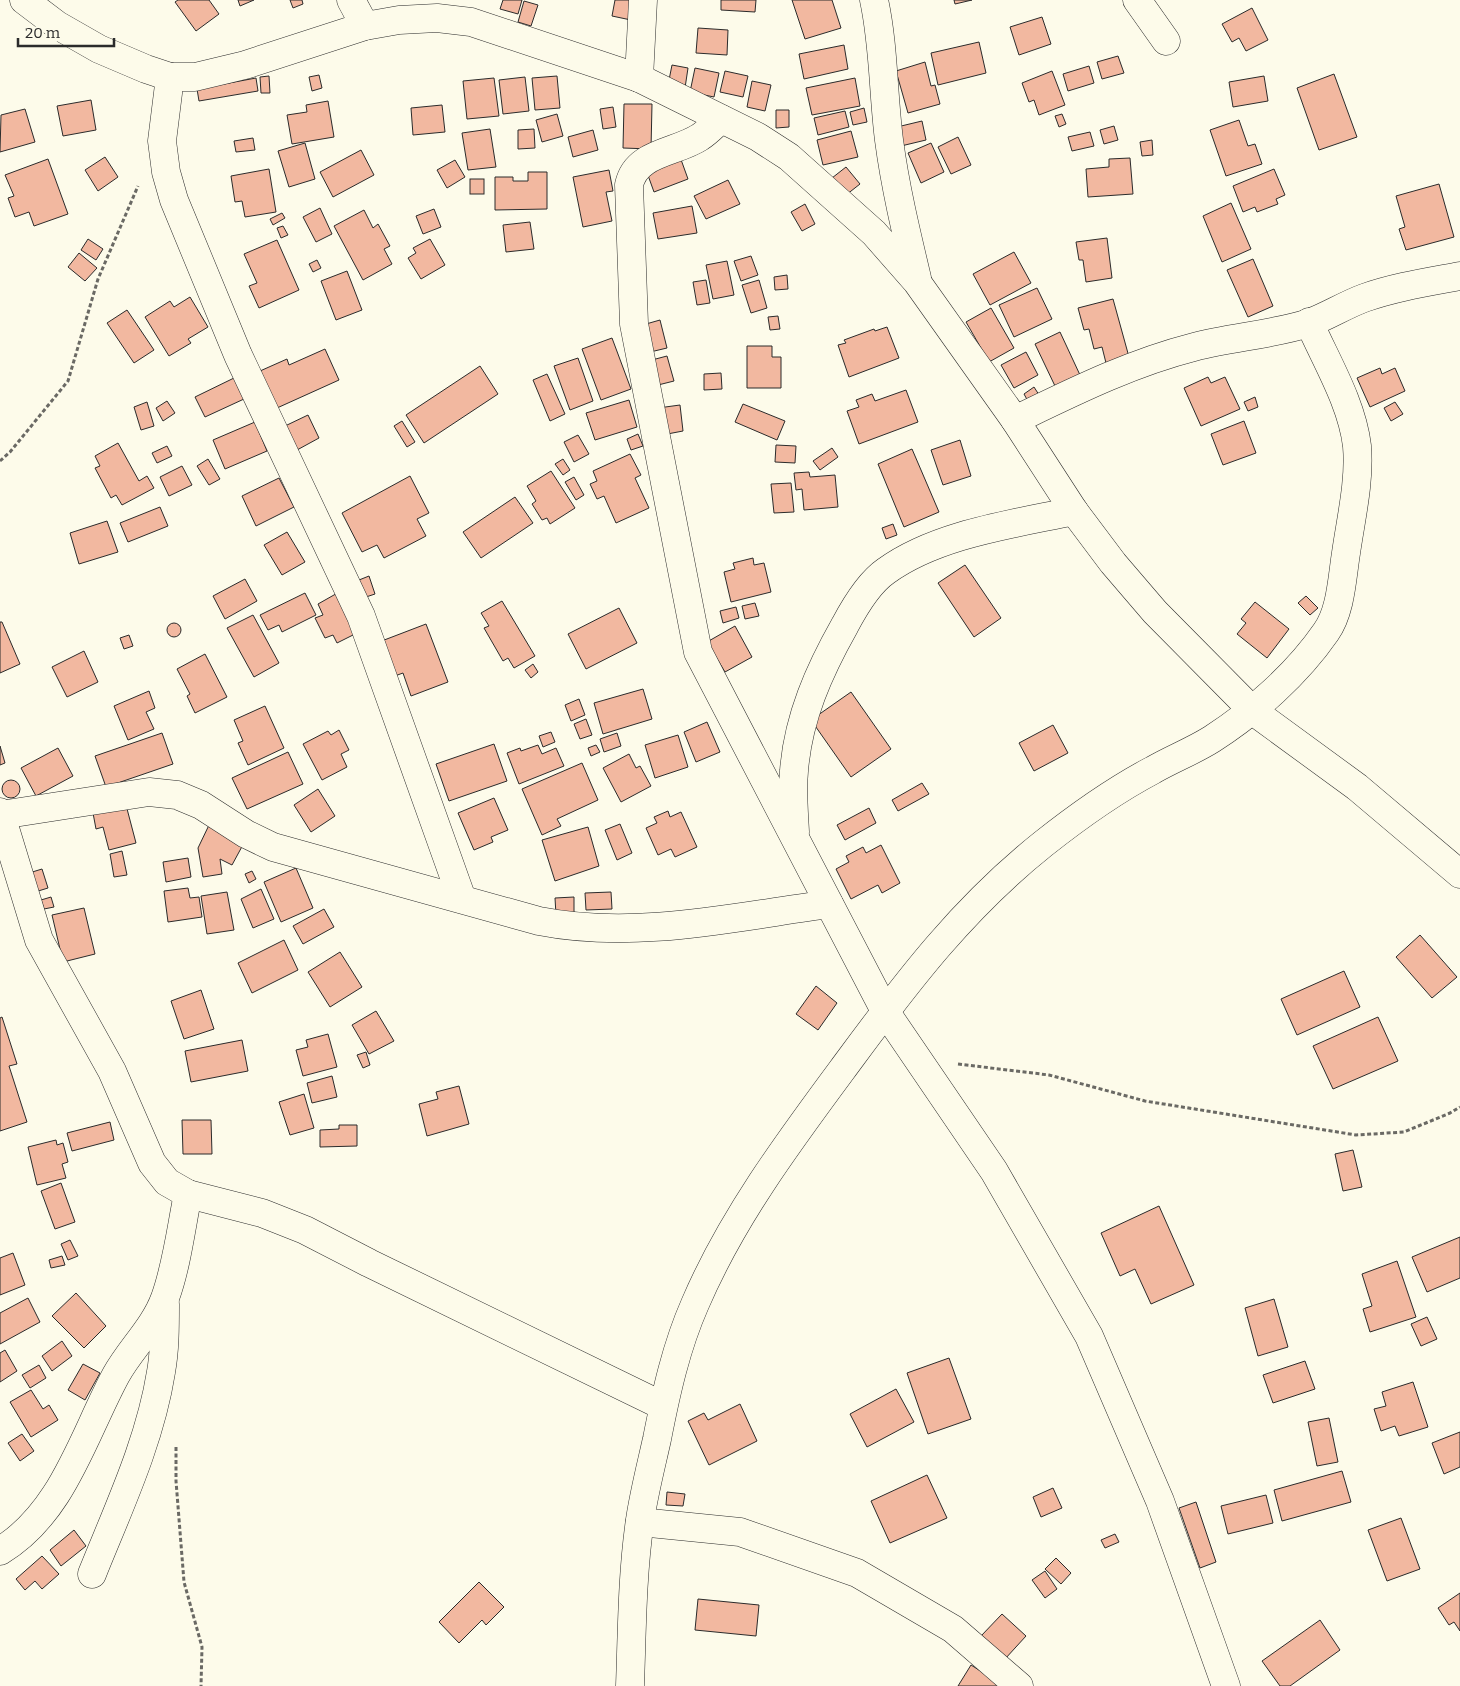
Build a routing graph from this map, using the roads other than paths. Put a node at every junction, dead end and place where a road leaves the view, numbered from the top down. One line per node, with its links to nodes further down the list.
1 (24, 0): 8 (street)
2 (352, 0): 6 (street)
3 (643, 0): 9 (street)
4 (874, 0): 12 (street)
5 (1137, 0): 7 (street)
6 (366, 26): 8 (street); 9 (street)
7 (1166, 41)
8 (170, 76): 20 (street)
9 (639, 78): 10 (street)
10 (721, 119): 12 (street); 18 (street)
11 (1460, 276): 13 (street)
12 (917, 282): 14 (street)
13 (1309, 322): 14 (street); 16 (street)
14 (1015, 420): 15 (street)
15 (1074, 511): 16 (street); 18 (street)
16 (1253, 711): 19 (street); 22 (street)
17 (1, 814): 20 (street); 23 (street)
18 (795, 837): 21 (street)
19 (1460, 874)
20 (462, 899): 21 (street)
21 (829, 904): 22 (street)
22 (885, 1011): 25 (street); 31 (street)
23 (188, 1194): 24 (street); 25 (street)
24 (165, 1297): 27 (street); 28 (street)
25 (663, 1406): 26 (street)
26 (640, 1522): 29 (street); 30 (street)
27 (0, 1551)
28 (92, 1574)
29 (630, 1686)
30 (1020, 1686)
31 (1226, 1686)

